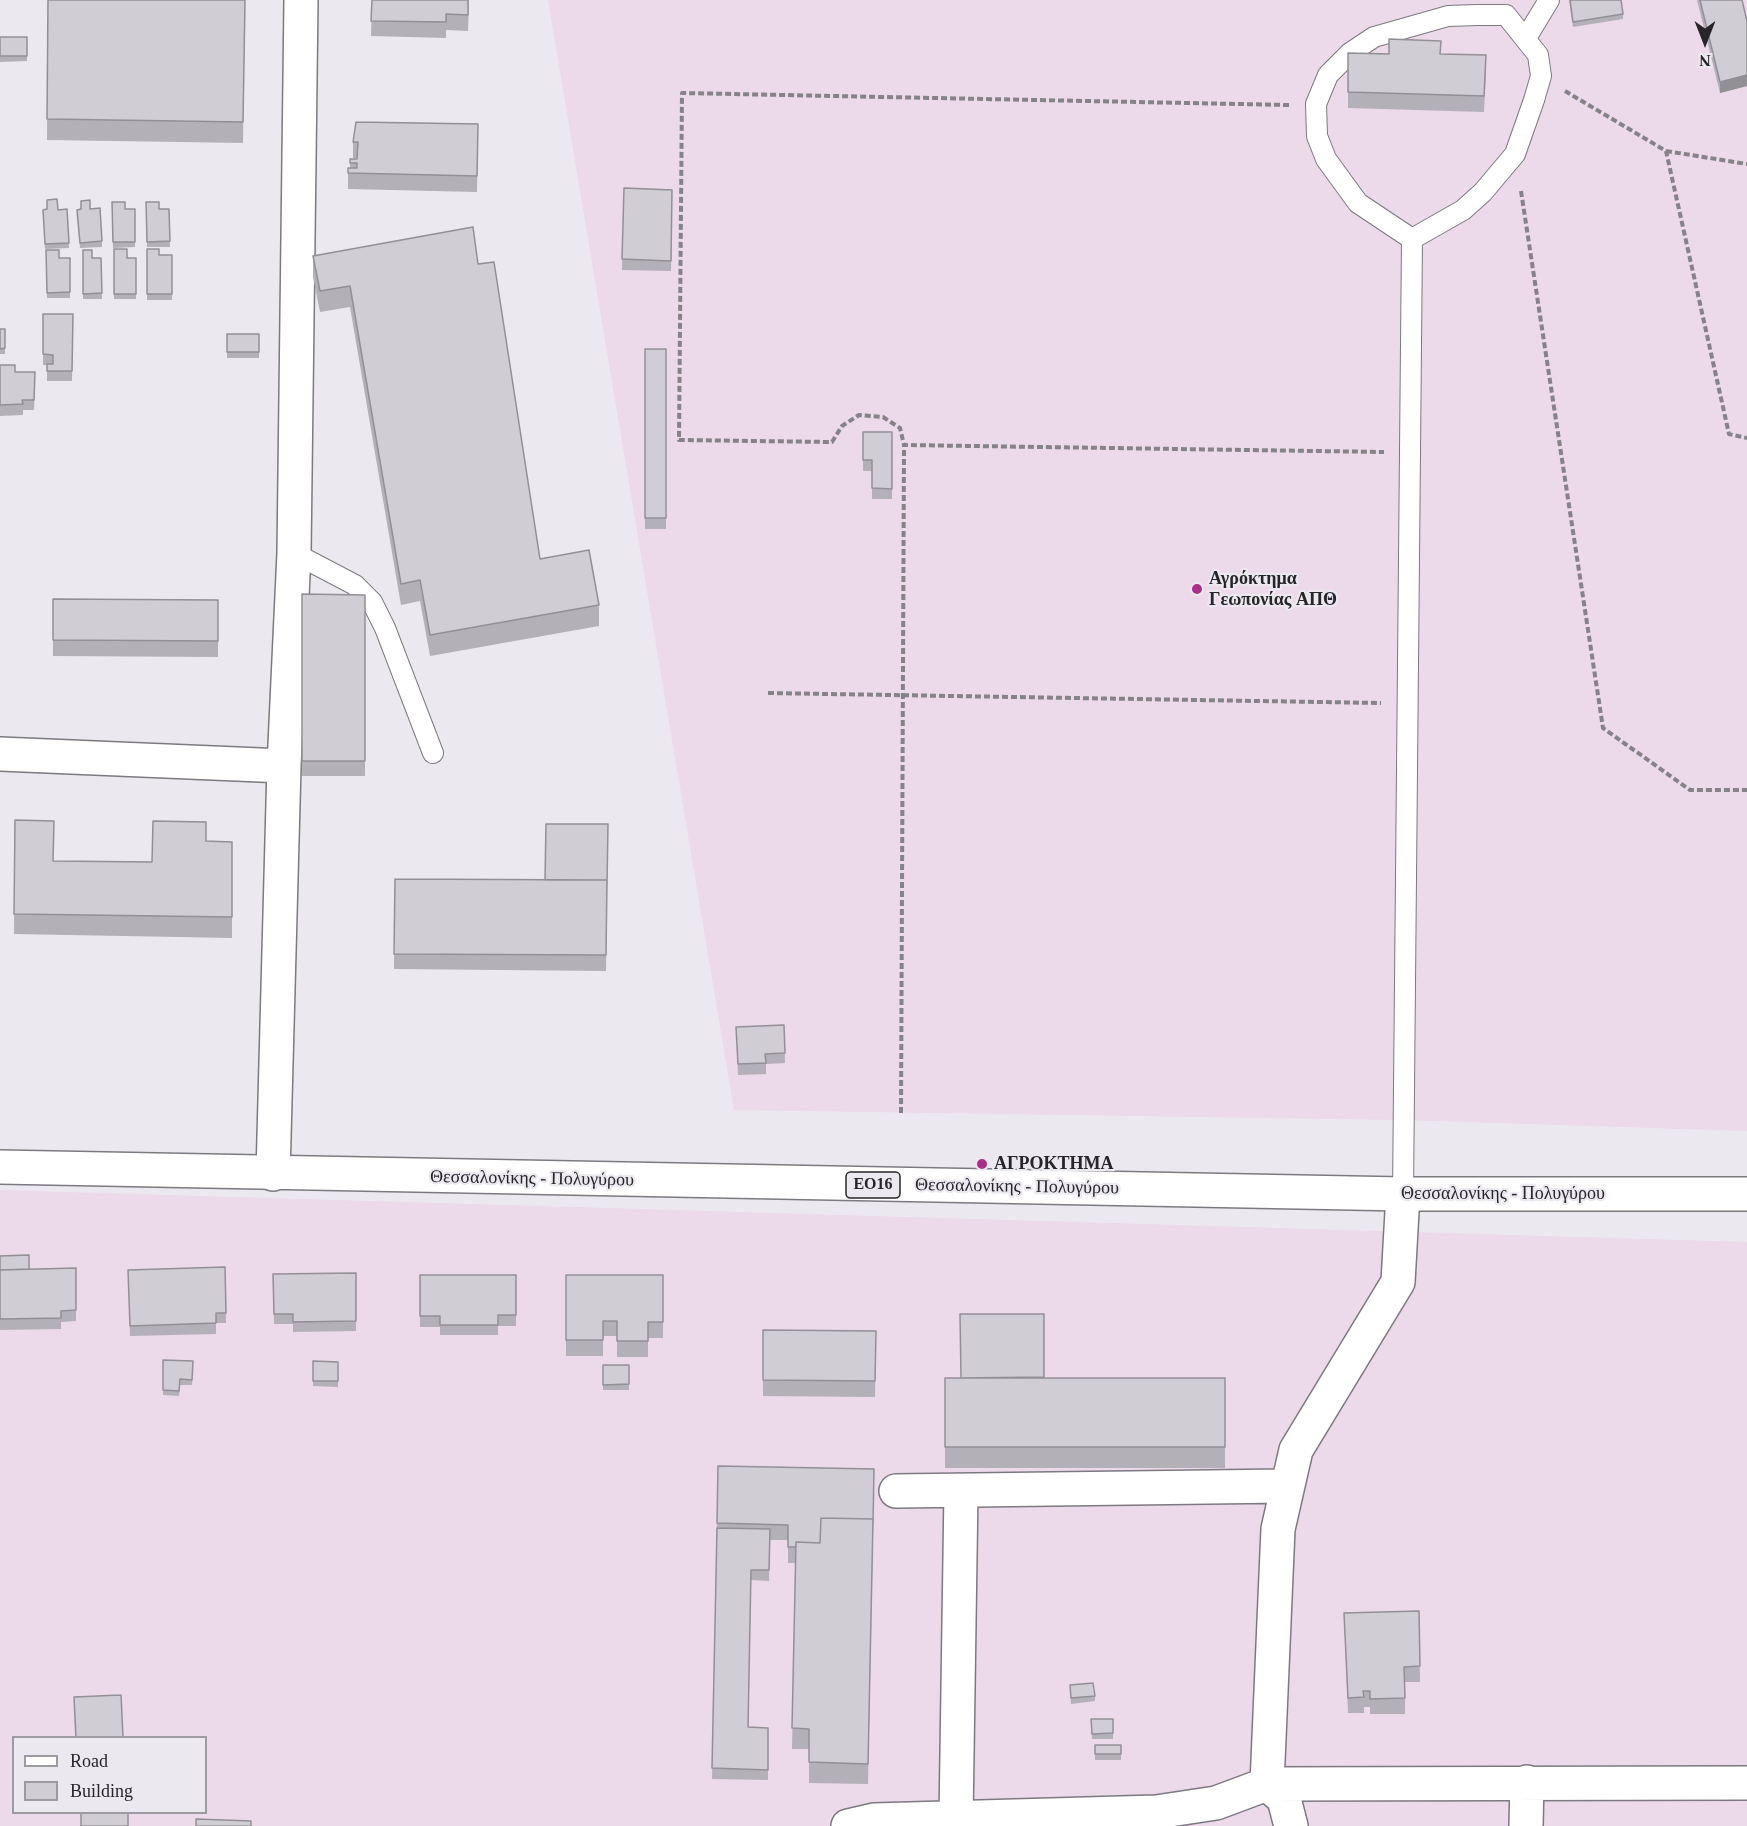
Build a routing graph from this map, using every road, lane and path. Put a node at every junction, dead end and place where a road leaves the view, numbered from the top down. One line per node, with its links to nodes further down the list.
1 (301, 0): 13 (street)
2 (1549, 0): 3 (lane)
3 (1526, 38): 4 (lane); 5 (lane)
4 (1541, 76): 6 (path); 7 (lane)
5 (1316, 104): 9 (lane); 11 (path)
6 (1666, 151): 8 (path); 10 (path)
7 (1515, 154): 9 (lane); 20 (path)
8 (1747, 164)
9 (1412, 239): 12 (lane)
10 (1747, 438)
11 (904, 445): 12 (path); 15 (path)
12 (1409, 452): 16 (lane)
13 (294, 553): 17 (lane); 19 (street)
14 (768, 693): 15 (path)
15 (903, 696): 16 (path); 21 (path)
16 (1409, 703): 24 (lane)
17 (433, 753)
18 (0, 754): 19 (street)
19 (284, 766): 23 (street)
20 (1747, 790)
21 (901, 1113)
22 (0, 1167): 23 (street, Θεσσαλονίκης - Πολυγύρου / ΕΟ16)
23 (273, 1174): 24 (street, Θεσσαλονίκης - Πολυγύρου / ΕΟ16)
24 (1403, 1194): 25 (street, Θεσσαλονίκης - Πολυγύρου / ΕΟ16); 26 (street)
25 (1747, 1194)
26 (1286, 1486): 28 (street); 31 (street)
27 (896, 1491): 28 (street)
28 (961, 1491): 32 (street)
29 (1527, 1782): 30 (street); 31 (street); 35 (street)
30 (1747, 1783)
31 (1267, 1784): 32 (street); 34 (street)
32 (956, 1819): 33 (street)
33 (848, 1826)
34 (1291, 1826)
35 (1527, 1826)

